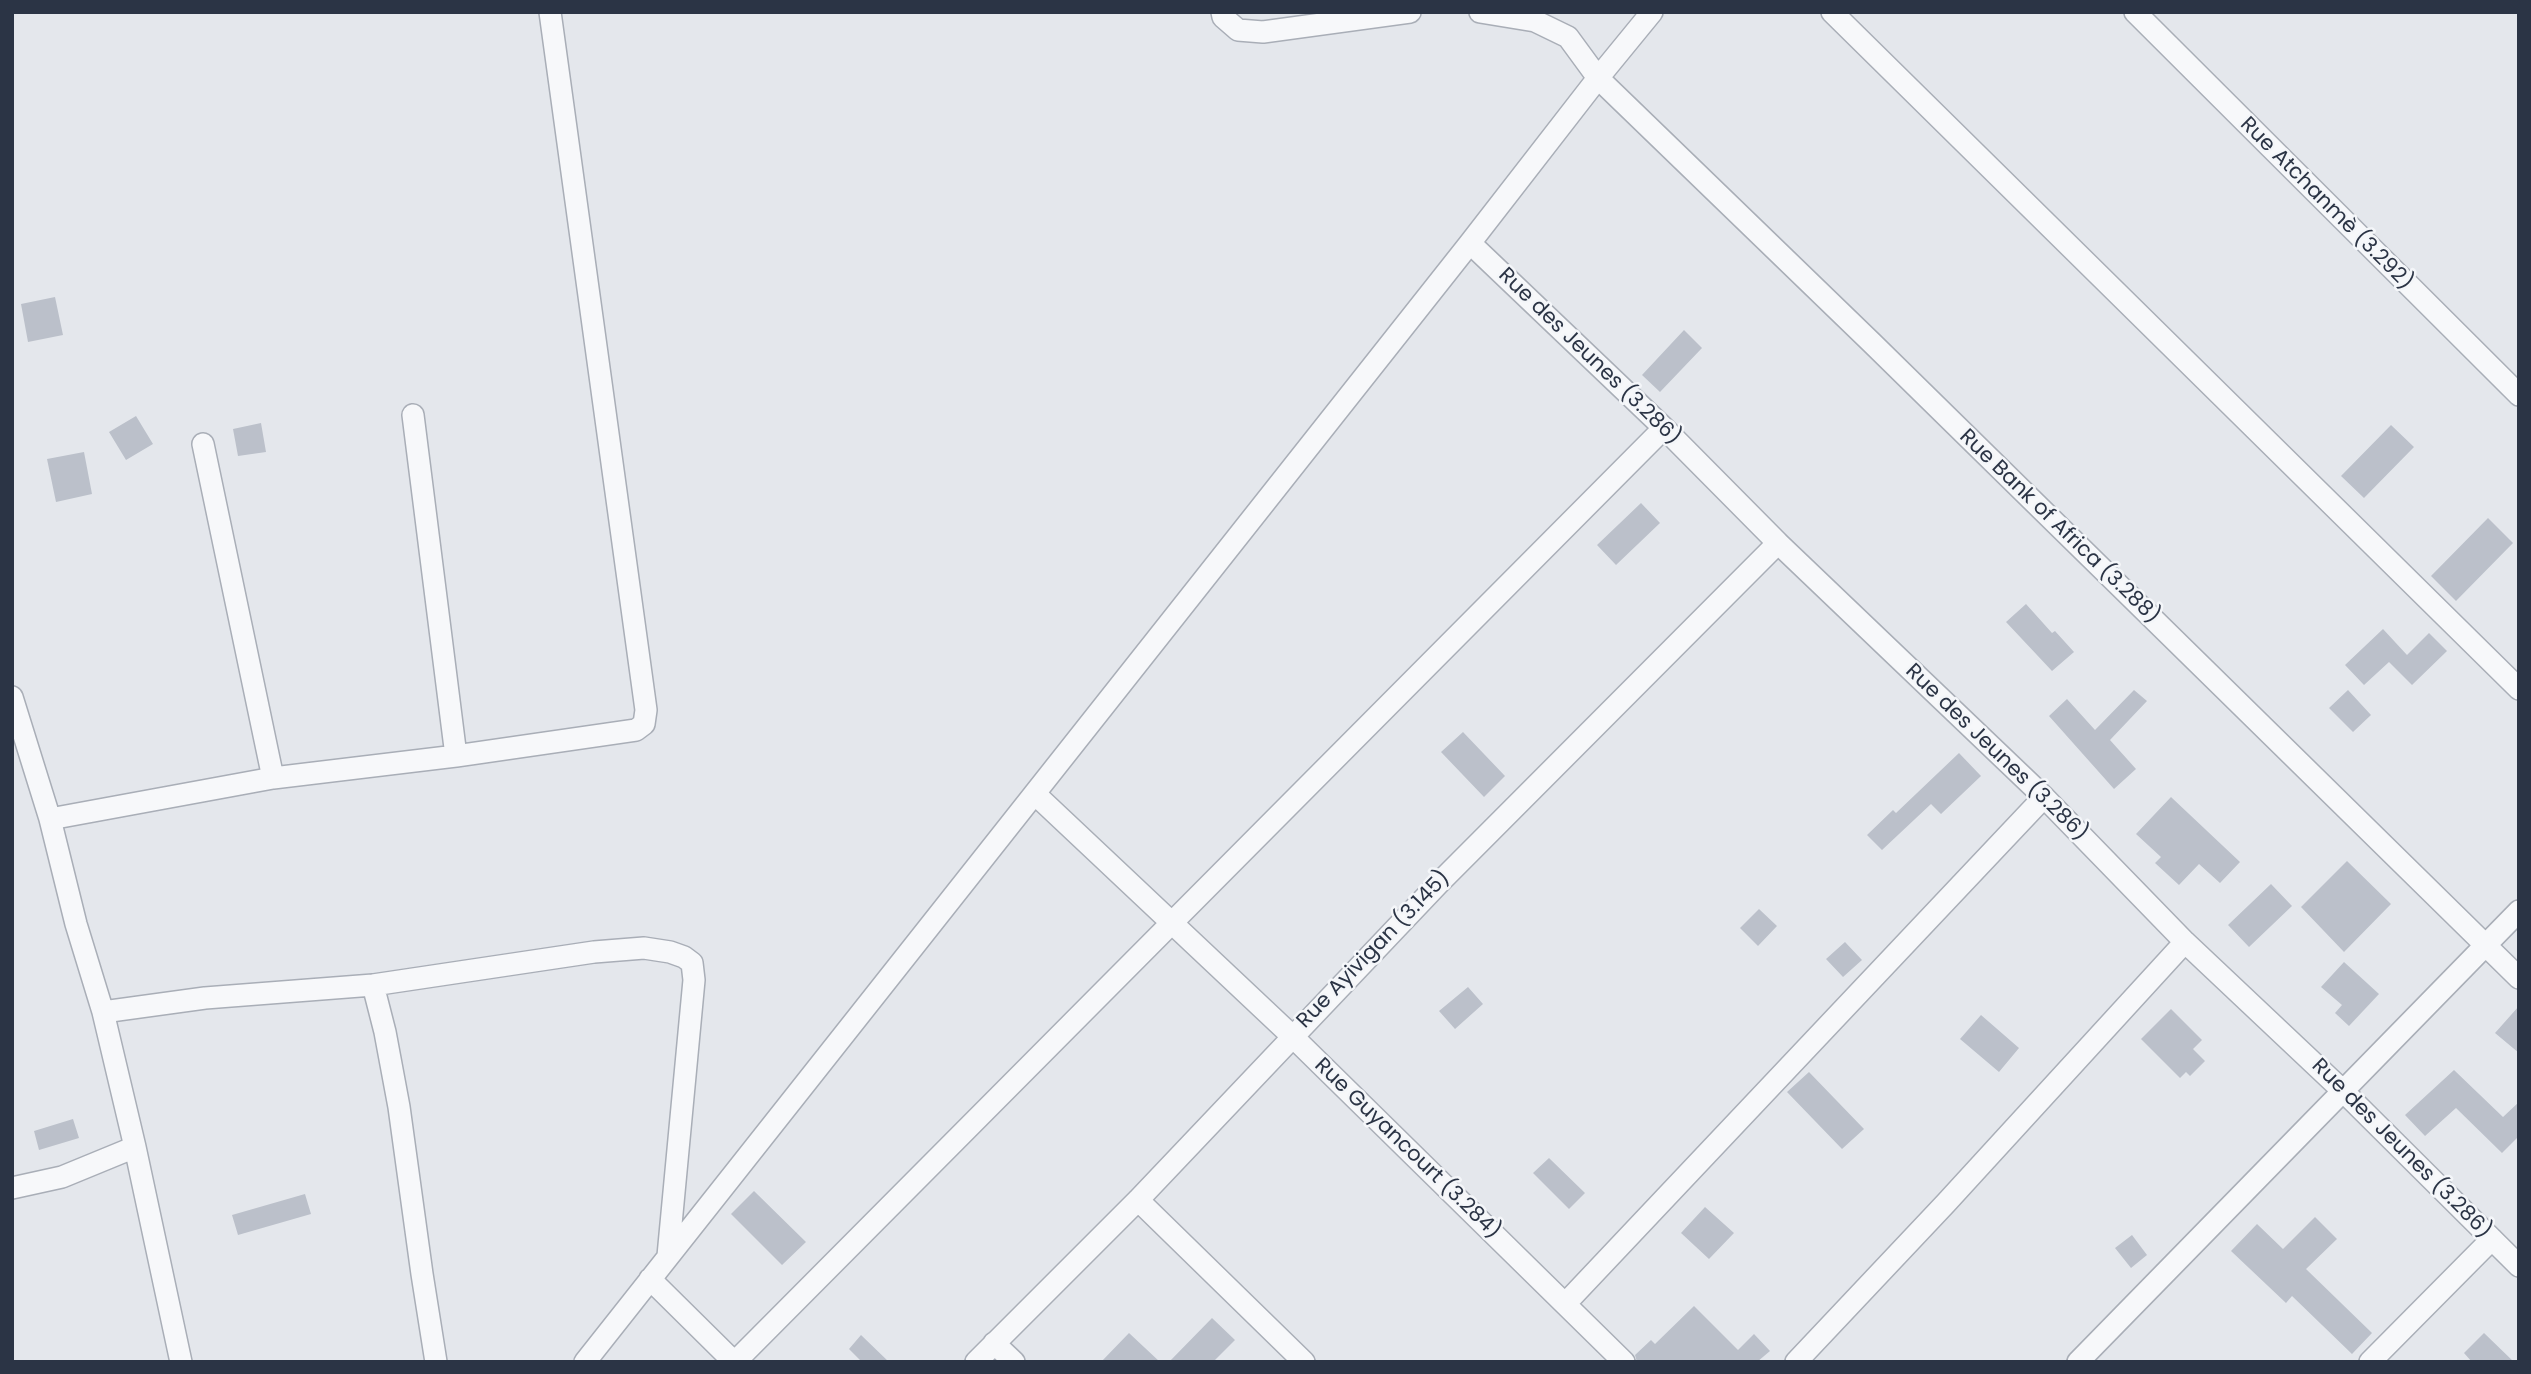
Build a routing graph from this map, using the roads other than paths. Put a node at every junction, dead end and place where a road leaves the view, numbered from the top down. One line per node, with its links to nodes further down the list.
1 (550, 12): 17 (street)
2 (1222, 12): 3 (street)
3 (1410, 12)
4 (1480, 12): 8 (street, Rue Bank of Africa (3.288))
5 (1652, 12): 8 (street)
6 (1832, 12): 15 (street)
7 (2135, 12): 10 (street, Rue Atchanmè (3.292))
8 (1598, 78): 9 (street); 25 (street, Rue Bank of Africa (3.288))
9 (1470, 243): 12 (street, Rue des Jeunes (3.286)); 19 (street)
10 (2519, 395)
11 (412, 415): 17 (street)
12 (1664, 428): 14 (street, Rue des Jeunes (3.286)); 23 (street)
13 (203, 444): 18 (street)
14 (1778, 543): 20 (street, Rue des Jeunes (3.286)); 29 (street, Rue Ayivigan (3.145))
15 (2519, 690)
16 (12, 696): 21 (street)
17 (456, 756): 18 (street)
18 (273, 778): 21 (street)
19 (1035, 794): 23 (street, Rue Guyancourt (3.284)); 35 (street)
20 (2043, 797): 24 (street, Rue des Jeunes (3.286)); 38 (street)
21 (50, 820): 28 (street)
22 (2519, 911): 25 (street)
23 (1171, 923): 29 (street, Rue Guyancourt (3.284)); 43 (street)
24 (2185, 942): 30 (street, Rue des Jeunes (3.286)); 48 (street)
25 (2485, 946): 26 (street, Rue Bank of Africa (3.288)); 30 (street)
26 (2519, 978)
27 (373, 985): 28 (street); 35 (street); 41 (street)
28 (103, 1012): 31 (street)
29 (1292, 1036): 33 (street, Rue Ayivigan (3.145)); 38 (street, Rue Guyancourt (3.284))
30 (2343, 1091): 34 (street, Rue des Jeunes (3.286)); 49 (street)
31 (135, 1147): 32 (street); 40 (street)
32 (12, 1188)
33 (1138, 1200): 39 (street, Rue Ayivigan (3.145)); 46 (street)
34 (2492, 1240): 36 (street, Rue des Jeunes (3.286)); 50 (street)
35 (668, 1257): 37 (street)
36 (2519, 1265)
37 (650, 1279): 42 (street); 43 (street)
38 (1565, 1304): 47 (street, Rue Guyancourt (3.284))
39 (994, 1343): 44 (street, Rue Ayivigan (3.145)); 45 (street)
40 (181, 1362)
41 (436, 1362)
42 (585, 1362)
43 (734, 1362)
44 (976, 1362)
45 (1014, 1362)
46 (1304, 1362)
47 (1624, 1362)
48 (1796, 1362)
49 (2078, 1362)
50 (2370, 1362)

